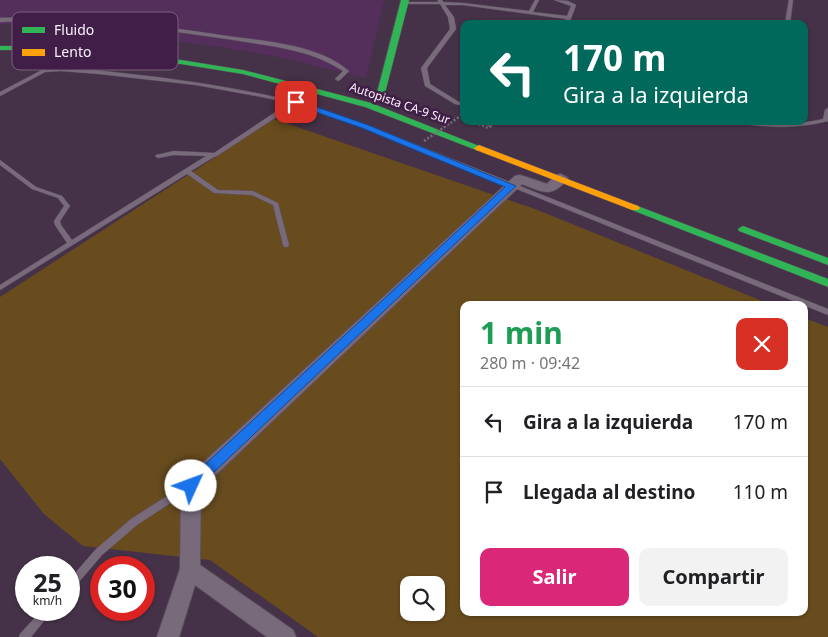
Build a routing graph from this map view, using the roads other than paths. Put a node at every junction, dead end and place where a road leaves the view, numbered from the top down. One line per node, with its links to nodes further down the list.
1 (501, 0): 7 (lane)
2 (537, 0): 8 (lane)
3 (556, 0): 10 (lane)
4 (792, 0): 11 (lane)
5 (405, 1): 6 (lane); 17 (main road)
6 (441, 2): 7 (lane); 20 (lane)
7 (496, 8): 8 (lane)
8 (530, 13): 9 (lane)
9 (563, 20)
10 (568, 20)
11 (787, 20)
12 (178, 31): 15 (lane)
13 (178, 62): 16 (main road, Autopista CA-9 Sur)
14 (325, 76): 15 (main road, Autopista CA-9 Sur)
15 (343, 81)
16 (313, 90): 19 (lane); 30 (main road, Autopista CA-9 Sur)
17 (382, 93)
18 (0, 94): 19 (lane)
19 (296, 102): 27 (lane); 31 (lane)
20 (460, 103)
21 (828, 110): 22 (lane)
22 (827, 120): 23 (lane)
23 (808, 124)
24 (762, 125): 25 (lane)
25 (804, 125)
26 (158, 156): 27 (lane)
27 (211, 156): 29 (lane)
28 (0, 162): 33 (lane)
29 (187, 171): 33 (lane); 34 (lane)
30 (561, 178): 31 (street); 36 (main road, Autopista CA-9 Sur)
31 (511, 186): 38 (lane); 41 (street)
32 (735, 226): 35 (main road)
33 (71, 244): 37 (lane)
34 (286, 245)
35 (828, 262)
36 (828, 282)
37 (0, 288)
38 (800, 301)
39 (808, 304): 40 (lane)
40 (828, 312)
41 (191, 486): 42 (street); 43 (lane)
42 (190, 569): 46 (street); 47 (street)
43 (80, 574)
44 (38, 621): 45 (lane)
45 (24, 637)
46 (168, 637)
47 (285, 637)

